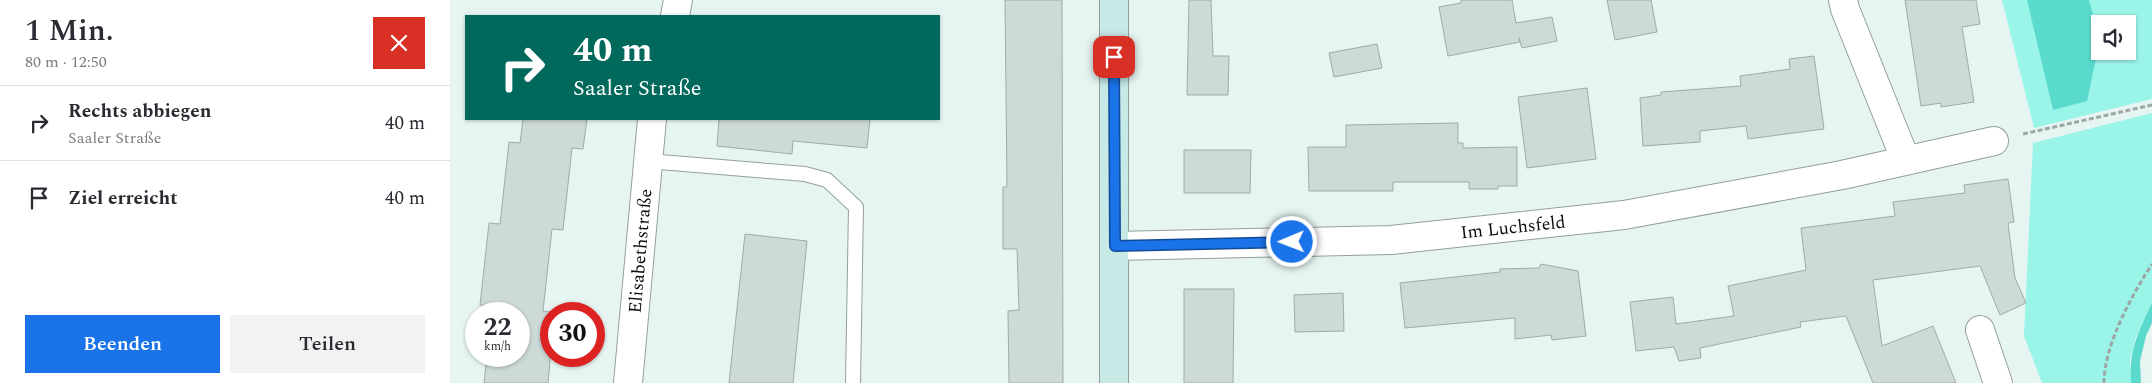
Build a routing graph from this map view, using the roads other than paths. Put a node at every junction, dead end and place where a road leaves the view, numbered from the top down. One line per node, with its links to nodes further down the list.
1 (678, 0): 4 (street)
2 (1114, 0): 9 (street)
3 (1843, 0): 8 (street)
4 (675, 15)
5 (652, 120): 7 (street, Elisabethstraße)
6 (1994, 141): 8 (street, Im Luchsfeld)
7 (648, 161): 11 (street, Elisabethstraße); 12 (lane)
8 (1906, 161): 9 (street, Im Luchsfeld)
9 (1115, 246): 13 (street)
10 (1980, 330): 14 (street)
11 (628, 383)
12 (853, 383)
13 (1114, 383)
14 (1998, 383)

